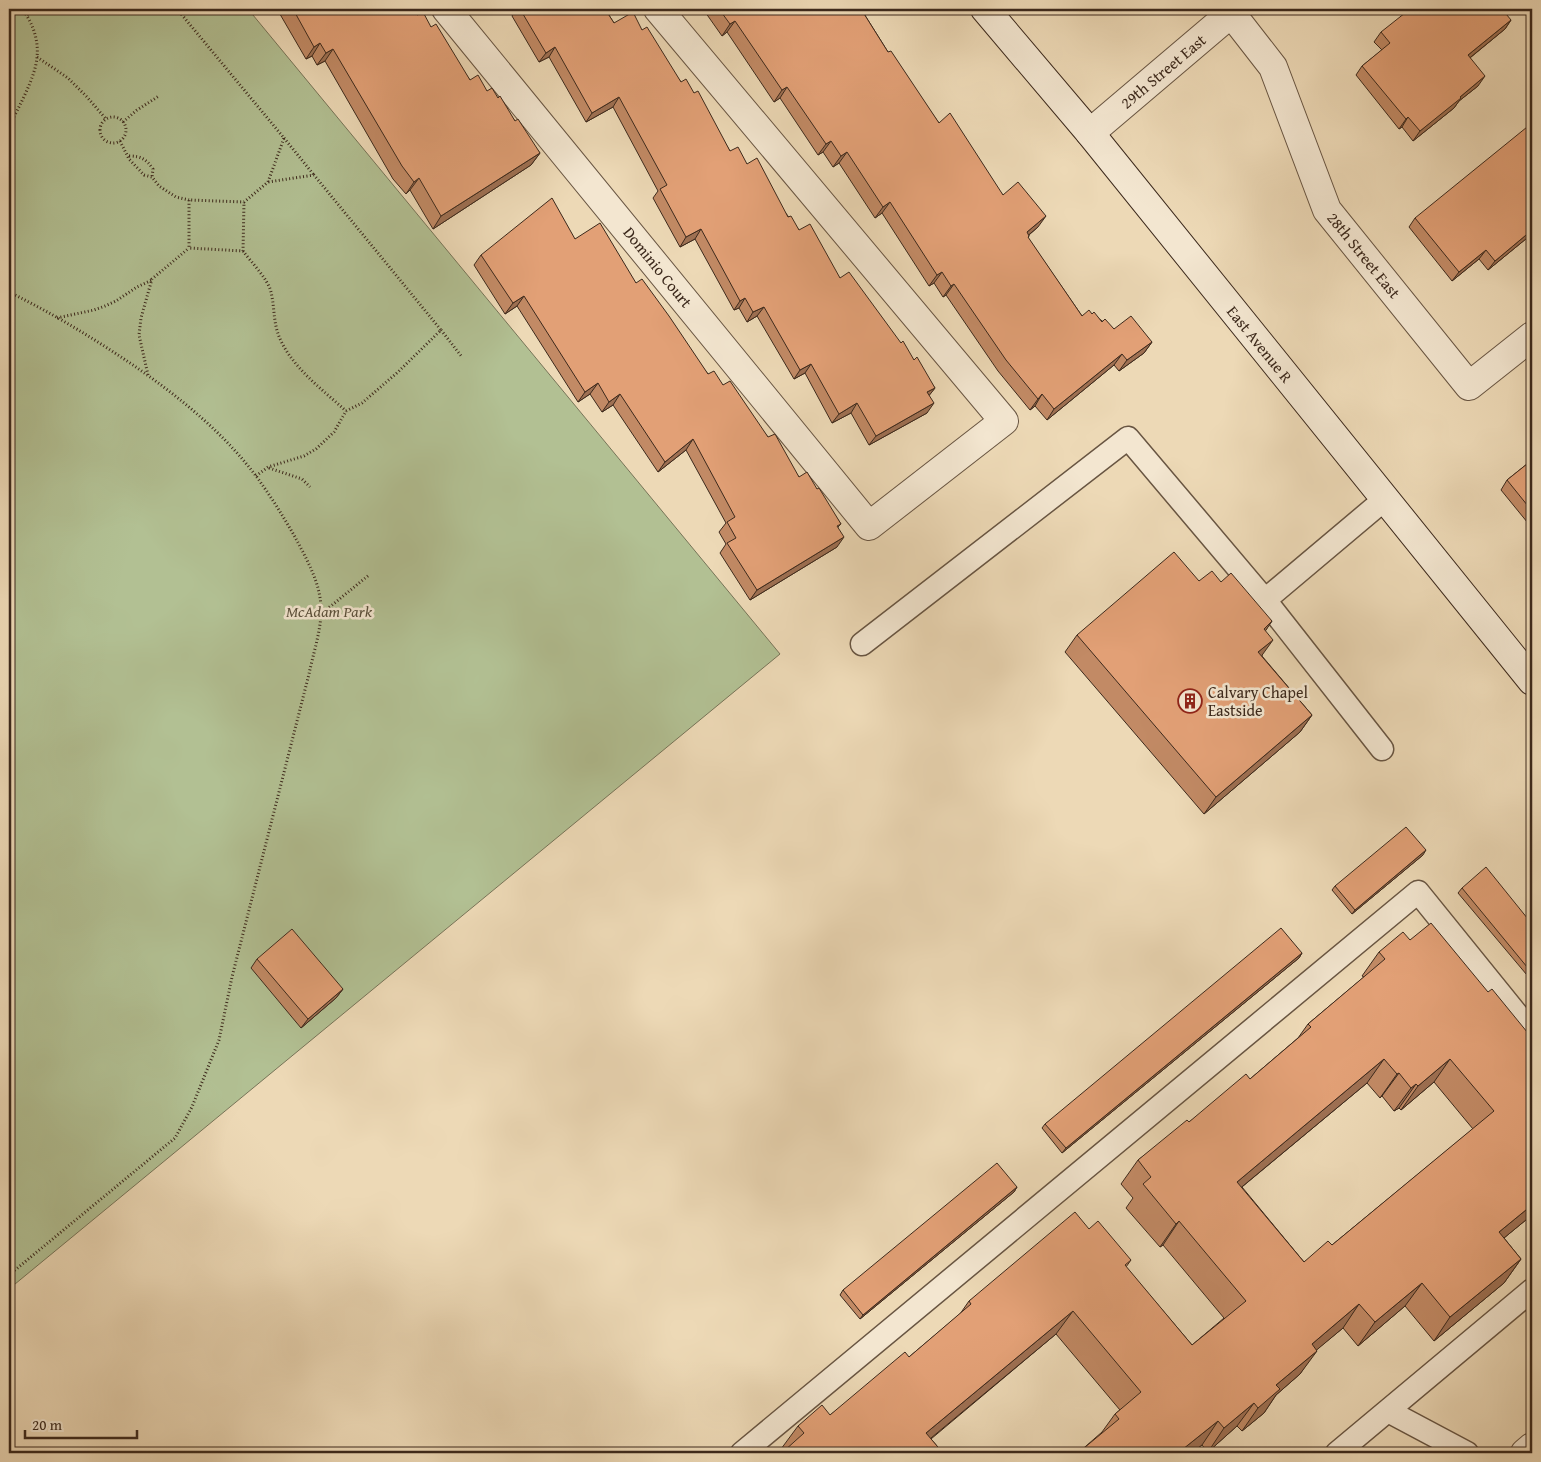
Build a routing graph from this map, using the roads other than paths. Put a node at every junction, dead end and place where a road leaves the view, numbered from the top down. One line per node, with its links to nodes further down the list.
1 (446, 9): 2 (street, Dominio Court)
2 (658, 9)
3 (985, 9): 5 (street, East Avenue R)
4 (1233, 11): 5 (street, 29th Street East); 6 (street, 28th Street East)
5 (1090, 133): 7 (street, East Avenue R)
6 (1532, 336)
7 (1385, 499): 8 (lane); 10 (street, East Avenue R)
8 (1265, 600): 9 (lane); 11 (lane)
9 (862, 644)
10 (1532, 681)
11 (1382, 749)
12 (1532, 1033): 16 (lane)
13 (1532, 1290): 14 (lane)
14 (1388, 1411): 17 (lane); 18 (lane)
15 (1532, 1447): 19 (street)
16 (742, 1453)
17 (1337, 1453)
18 (1467, 1453)
19 (1524, 1453)

